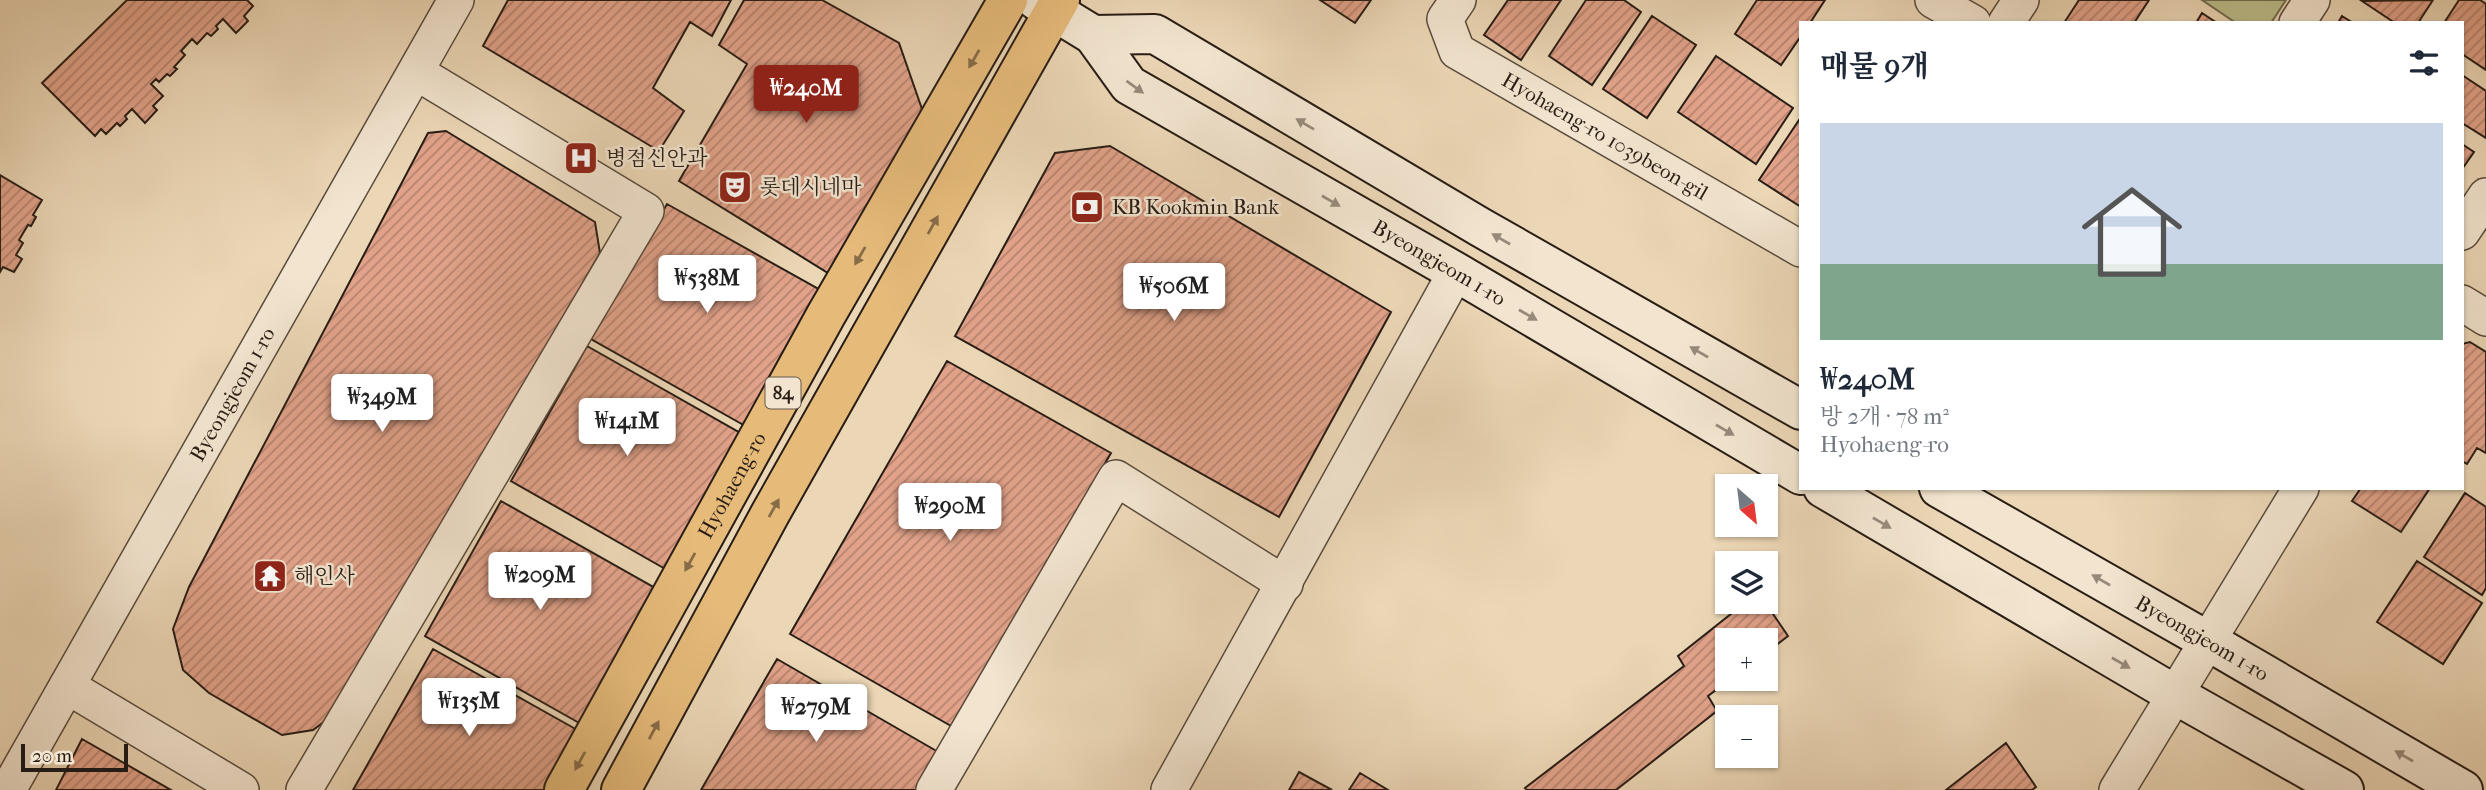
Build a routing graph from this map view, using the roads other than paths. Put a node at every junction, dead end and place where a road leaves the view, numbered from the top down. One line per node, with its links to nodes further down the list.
1 (457, 0): 12 (street, Byeongjeom 1-ro)
2 (1008, 0): 31 (main road, Hyohaeng-ro / 84, one-way to 31)
3 (1458, 0): 15 (street, Hyohaeng-ro 1039beon-gil)
4 (1933, 0): 8 (street)
5 (2021, 0): 9 (street)
6 (2312, 0): 10 (street)
7 (1050, 4): 11 (street, Byeongjeom 1-ro); 32 (main road, 84, one-way to 7)
8 (1970, 21)
9 (2007, 21)
10 (2298, 21)
11 (1093, 35): 16 (street, Byeongjeom 1-ro, one-way to 16); 19 (street, one-way to 11)
12 (416, 72): 26 (street, Byeongjeom 1-ro); 30 (street)
13 (2486, 196): 14 (street)
14 (2464, 229)
15 (1799, 248)
16 (1456, 272): 20 (street, Byeongjeom 1-ro, one-way to 20); 24 (street)
17 (2464, 304): 18 (street)
18 (2486, 318)
19 (1799, 409)
20 (1799, 474)
21 (1827, 490): 27 (street, one-way to 27)
22 (1943, 490): 25 (street, Byeongjeom 1-ro, one-way to 22)
23 (2300, 490): 25 (street)
24 (1285, 584): 33 (street); 34 (street)
25 (2207, 640): 27 (street); 37 (street, Byeongjeom 1-ro, one-way to 25)
26 (67, 686): 28 (street, Byeongjeom 1-ro); 29 (street)
27 (2174, 694): 35 (street); 36 (street)
28 (8, 790)
29 (241, 790)
30 (304, 790)
31 (564, 790)
32 (621, 790)
33 (934, 790)
34 (1169, 790)
35 (2117, 790)
36 (2344, 790)
37 (2463, 790)

